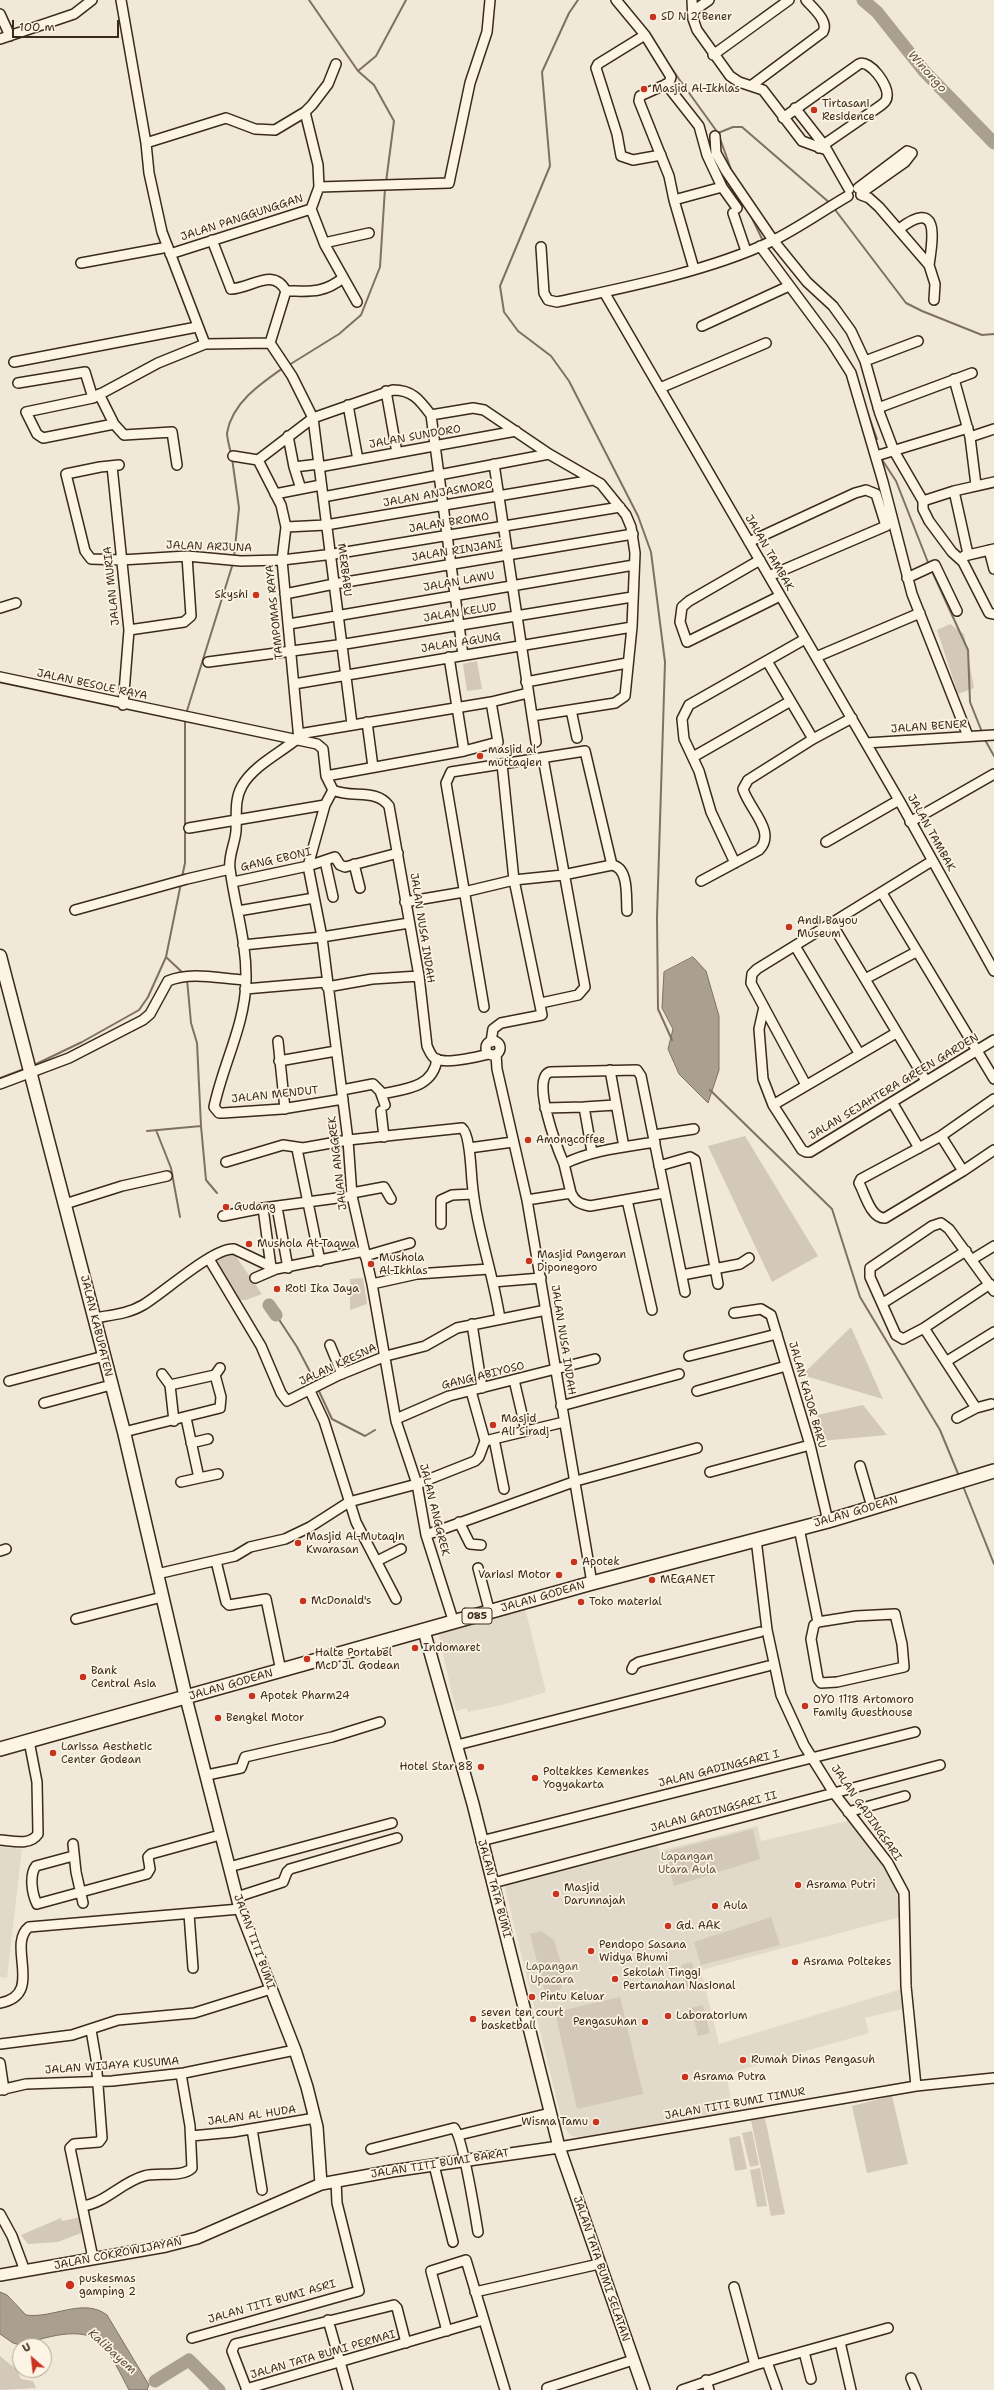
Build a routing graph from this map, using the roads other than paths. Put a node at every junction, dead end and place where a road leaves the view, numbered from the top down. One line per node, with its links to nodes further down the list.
1 (92, 0): 12 (street)
2 (121, 0): 22 (street, JALAN PANGGUNGGAN)
3 (490, 0): 26 (street)
4 (617, 0): 11 (street)
5 (692, 0): 9 (street)
6 (709, 0): 9 (street)
7 (789, 0): 14 (street)
8 (806, 0): 17 (street)
9 (692, 12): 14 (street)
10 (0, 14): 12 (street)
11 (645, 35): 16 (street); 24 (street)
12 (10, 36): 13 (street)
13 (0, 39)
14 (713, 55): 17 (street)
15 (336, 64): 19 (street)
16 (666, 84): 24 (street); 27 (street)
17 (752, 85): 20 (street)
18 (795, 108): 20 (street); 23 (street); 23 (street)
19 (305, 112): 22 (street); 26 (street)
20 (783, 118): 23 (street)
21 (715, 136): 36 (street)
22 (146, 143): 38 (street, JALAN PANGGUNGGAN)
23 (823, 148): 28 (street)
24 (661, 155): 30 (street)
25 (903, 159): 29 (street)
26 (319, 187): 31 (street, JALAN PANGGUNGGAN)
27 (722, 187): 30 (street); 39 (street)
28 (848, 192): 29 (street); 36 (street)
29 (860, 192): 32 (street)
30 (674, 200): 42 (street)
31 (311, 209): 34 (street, JALAN PANGGUNGGAN); 35 (street)
32 (899, 229): 41 (street); 41 (street)
33 (369, 233): 35 (street)
34 (212, 240): 38 (street, JALAN PANGGUNGGAN); 45 (street)
35 (324, 243): 43 (street)
36 (767, 243): 39 (street); 44 (street); 55 (street)
37 (541, 247): 46 (street)
38 (169, 250): 40 (street); 50 (street)
39 (746, 251): 42 (street)
40 (81, 263)
41 (929, 265): 47 (street)
42 (694, 269): 46 (street)
43 (342, 278): 45 (street); 48 (street)
44 (789, 286): 49 (street); 77 (street)
45 (286, 290): 52 (street)
46 (604, 292): 60 (street, JALAN TAMBAK)
47 (934, 300)
48 (357, 302)
49 (702, 326)
50 (197, 327): 54 (street); 56 (street)
51 (918, 342): 55 (street)
52 (270, 343): 54 (street); 66 (street, MERBABU)
53 (766, 343): 60 (street)
54 (205, 344): 62 (street)
55 (866, 361): 64 (street)
56 (14, 362)
57 (972, 373): 58 (street)
58 (954, 379): 64 (street); 70 (street)
59 (18, 384): 62 (street)
60 (660, 388): 102 (street, JALAN TAMBAK)
61 (386, 391): 63 (street); 65 (street); 74 (street)
62 (96, 396): 67 (street); 67 (street)
63 (348, 405): 66 (street); 79 (street)
64 (878, 408): 73 (street)
65 (430, 415): 69 (street); 72 (street)
66 (313, 418): 71 (street); 82 (street, MERBABU)
67 (114, 424): 81 (street)
68 (994, 429): 70 (street)
69 (516, 431): 72 (street, JALAN SUNDORO); 75 (street)
70 (969, 433): 73 (street); 88 (street)
71 (288, 436): 78 (street); 83 (street)
72 (435, 446): 74 (street, JALAN SUNDORO); 84 (street)
73 (894, 451): 77 (street); 94 (street)
74 (397, 453): 79 (street, JALAN SUNDORO)
75 (549, 454): 80 (street); 85 (street)
76 (233, 456): 78 (street)
77 (876, 456): 117 (street)
78 (257, 460): 91 (street, TAMPOMAS RAYA)
79 (358, 460): 82 (street, JALAN SUNDORO)
80 (494, 464): 84 (street); 92 (street)
81 (177, 465)
82 (319, 465): 83 (street, JALAN SUNDORO); 87 (street, MERBABU)
83 (294, 467): 89 (street)
84 (439, 475): 93 (street); 95 (street)
85 (593, 480): 92 (street, JALAN ANJASMORO); 96 (street)
86 (994, 482): 88 (street)
87 (321, 485): 89 (street); 93 (street, MERBABU)
88 (976, 485): 90 (street)
89 (301, 489): 91 (street)
90 (954, 491): 94 (street); 104 (street)
91 (275, 494): 98 (street, TAMPOMAS RAYA)
92 (498, 496): 95 (street, JALAN ANJASMORO); 99 (street)
93 (323, 497): 97 (street, MERBABU)
94 (922, 501): 109 (street)
95 (443, 505): 97 (street, JALAN ANJASMORO); 101 (street)
96 (620, 507): 99 (street, JALAN BROMO); 100 (street)
97 (326, 525): 98 (street, JALAN ANJASMORO); 105 (street, MERBABU)
98 (286, 527): 111 (street, TAMPOMAS RAYA)
99 (502, 527): 101 (street, JALAN BROMO); 106 (street)
100 (633, 534): 106 (street, JALAN RINJANI); 114 (street)
101 (447, 536): 105 (street, JALAN BROMO); 113 (street)
102 (749, 542): 112 (street, JALAN TAMBAK); 116 (street)
103 (992, 550): 104 (street); 115 (street)
104 (968, 554): 109 (street)
105 (330, 555): 111 (street, JALAN BROMO); 118 (street, MERBABU)
106 (507, 555): 113 (street, JALAN RINJANI); 119 (street)
107 (187, 556): 110 (street, JALAN ARJUNA); 111 (street, JALAN ARJUNA); 134 (street)
108 (88, 558): 110 (street, JALAN ARJUNA); 110 (street, JALAN MURIA)
109 (959, 558): 128 (street)
110 (121, 560): 134 (street, JALAN MURIA)
111 (282, 560): 120 (street, TAMPOMAS RAYA)
112 (760, 560): 116 (street, JALAN TAMBAK); 122 (street)
113 (451, 564): 118 (street, JALAN RINJANI); 121 (street)
114 (634, 564): 119 (street, JALAN LAWU); 123 (street)
115 (994, 569)
116 (769, 576): 122 (street, JALAN TAMBAK)
117 (907, 578): 126 (street); 127 (street)
118 (334, 584): 120 (street, JALAN RINJANI); 129 (street, MERBABU)
119 (511, 586): 121 (street, JALAN LAWU); 130 (street)
120 (285, 594): 131 (street, TAMPOMAS RAYA)
121 (455, 596): 129 (street, JALAN LAWU); 132 (street)
122 (780, 596): 135 (street, JALAN TAMBAK)
123 (632, 597): 130 (street, JALAN KELUD); 133 (street)
124 (16, 603): 125 (street)
125 (0, 608)
126 (958, 612)
127 (920, 613): 141 (street); 161 (street)
128 (994, 614)
129 (338, 615): 131 (street, JALAN LAWU); 136 (street, MERBABU)
130 (516, 616): 132 (street, JALAN KELUD); 137 (street)
131 (289, 624): 138 (street, TAMPOMAS RAYA)
132 (459, 625): 136 (street, JALAN KELUD); 139 (street)
133 (632, 627): 137 (street, JALAN AGUNG); 144 (street)
134 (129, 630): 152 (street, JALAN MURIA)
135 (805, 639): 141 (street, JALAN TAMBAK); 142 (street)
136 (341, 644): 138 (street, JALAN KELUD); 145 (street, MERBABU)
137 (520, 645): 139 (street, JALAN AGUNG); 147 (street)
138 (292, 651): 143 (street, JALAN KELUD); 148 (street, TAMPOMAS RAYA)
139 (463, 655): 140 (street, JALAN AGUNG)
140 (448, 657): 145 (street, JALAN AGUNG); 153 (street)
141 (816, 658): 156 (street, JALAN TAMBAK)
142 (767, 661): 151 (street); 169 (street)
143 (208, 662)
144 (627, 663): 147 (street); 154 (street)
145 (345, 674): 148 (street, JALAN AGUNG); 158 (street, MERBABU)
146 (0, 677): 152 (street, JALAN BESOLE RAYA)
147 (526, 682): 149 (street)
148 (294, 684): 162 (street, TAMPOMAS RAYA)
149 (528, 693): 150 (street); 155 (street)
150 (491, 702): 153 (street); 168 (street)
151 (790, 702): 164 (street); 169 (street)
152 (123, 705): 162 (street, JALAN BESOLE RAYA)
153 (457, 708): 157 (street); 168 (street)
154 (571, 710): 155 (street); 163 (street)
155 (532, 716): 165 (street)
156 (852, 718): 164 (street); 166 (street, JALAN TAMBAK)
157 (367, 722): 158 (street); 172 (street)
158 (352, 724): 159 (street)
159 (320, 730): 162 (street); 167 (street)
160 (994, 735): 161 (street, JALAN BENER)
161 (968, 736): 166 (street, JALAN BENER)
162 (298, 738): 167 (street, JALAN BESOLE RAYA); 178 (street)
163 (577, 738)
164 (813, 739): 185 (street)
165 (536, 742)
166 (866, 743): 176 (street, JALAN TAMBAK)
167 (322, 749): 174 (street)
168 (464, 751): 172 (street)
169 (693, 757): 185 (street)
170 (543, 758): 171 (street); 187 (street); 190 (street)
171 (502, 764): 191 (street); 195 (street)
172 (373, 767): 174 (street)
173 (994, 774): 179 (street)
174 (326, 776): 175 (street)
175 (333, 790): 177 (street, JALAN ANGGREK); 182 (street, JALAN NUSA INDAH)
176 (899, 800): 179 (street, JALAN TAMBAK); 181 (street)
177 (325, 805): 178 (street); 188 (street, JALAN ANGGREK)
178 (236, 821): 180 (street); 189 (street)
179 (910, 822): 184 (street, JALAN TAMBAK)
180 (189, 828)
181 (826, 842)
182 (398, 853): 186 (street, GANG EBONI); 199 (street, JALAN NUSA INDAH)
183 (325, 861): 186 (street, GANG EBONI); 188 (street, GANG EBONI); 197 (street, GANG EBONI)
184 (932, 861): 196 (street); 210 (street, JALAN TAMBAK)
185 (735, 863): 192 (street)
186 (354, 864): 194 (street)
187 (612, 865): 190 (street); 202 (street)
188 (308, 866): 193 (street, GANG EBONI); 198 (street, JALAN ANGGREK)
189 (230, 869): 193 (street); 200 (street)
190 (563, 875): 191 (street); 216 (street)
191 (514, 880): 195 (street); 216 (street)
192 (701, 881)
193 (233, 882): 201 (street)
194 (360, 888)
195 (464, 892): 199 (street); 217 (street)
196 (882, 893): 204 (street); 208 (street)
197 (333, 897)
198 (314, 898): 201 (street); 205 (street, JALAN ANGGREK)
199 (405, 902): 203 (street, JALAN NUSA INDAH)
200 (75, 910)
201 (238, 911): 206 (street)
202 (627, 911)
203 (409, 923): 205 (street); 212 (street, JALAN NUSA INDAH)
204 (832, 924): 207 (street); 213 (street)
205 (322, 937): 206 (street); 215 (street, JALAN ANGGREK)
206 (244, 946): 214 (street)
207 (796, 946): 218 (street); 224 (street)
208 (916, 952): 213 (street); 223 (street)
209 (0, 956): 228 (main road, JALAN KABUPATEN)
210 (990, 957): 211 (street, JALAN TAMBAK)
211 (994, 971)
212 (419, 976): 215 (street); 226 (street, JALAN NUSA INDAH)
213 (865, 980): 219 (street)
214 (245, 984): 215 (street); 228 (street); 241 (street, JALAN MENDUT)
215 (327, 985): 222 (street, JALAN ANGGREK)
216 (541, 1003): 225 (street, JALAN NUSA INDAH)
217 (484, 1007)
218 (764, 1007): 233 (street); 239 (street)
219 (896, 1032): 224 (street); 231 (street)
220 (994, 1040): 223 (street, JALAN SEJAHTERA GREEN GARDEN)
221 (278, 1041): 227 (street)
222 (336, 1051): 227 (street); 234 (street, JALAN ANGGREK)
223 (976, 1051): 230 (street); 231 (street, JALAN SEJAHTERA GREEN GARDEN)
224 (859, 1053): 233 (street)
225 (493, 1054): 226 (street); 248 (street, JALAN NUSA INDAH)
226 (437, 1059): 235 (street)
227 (279, 1061): 241 (street)
228 (30, 1069): 232 (street); 268 (main road, JALAN KABUPATEN)
229 (610, 1070): 238 (street); 242 (street); 246 (street)
230 (994, 1079)
231 (926, 1081): 237 (street, JALAN SEJAHTERA GREEN GARDEN)
232 (0, 1084)
233 (806, 1085): 239 (street)
234 (342, 1094): 235 (street, JALAN MENDUT); 241 (street, JALAN MENDUT); 247 (street, JALAN ANGGREK)
235 (382, 1094): 245 (street)
236 (994, 1099): 244 (street)
237 (892, 1102): 239 (street, JALAN SEJAHTERA GREEN GARDEN); 251 (street)
238 (616, 1105): 240 (street); 249 (street)
239 (773, 1105)
240 (584, 1107): 242 (street); 254 (street)
241 (285, 1108)
242 (545, 1108): 256 (street)
243 (694, 1129): 246 (street)
244 (941, 1136): 251 (street); 258 (street)
245 (384, 1137): 247 (street); 250 (street)
246 (654, 1139): 249 (street); 257 (street)
247 (348, 1140): 252 (street); 263 (street, JALAN ANGGREK)
248 (513, 1142): 250 (street); 265 (street, JALAN NUSA INDAH)
249 (624, 1147): 254 (street)
250 (469, 1148): 262 (street)
251 (918, 1148): 258 (street)
252 (297, 1149): 255 (street); 267 (street)
253 (994, 1150): 258 (street)
254 (592, 1152): 256 (street)
255 (226, 1162)
256 (564, 1164): 260 (street)
257 (659, 1166): 261 (street); 283 (street)
258 (963, 1172)
259 (168, 1176): 268 (street)
260 (571, 1192): 265 (street); 266 (street)
261 (664, 1193): 266 (street); 285 (street)
262 (473, 1194): 272 (street); 284 (street)
263 (352, 1195): 264 (street); 267 (street); 276 (street, JALAN ANGGREK)
264 (390, 1199)
265 (527, 1200): 287 (street, JALAN NUSA INDAH)
266 (627, 1200): 295 (street)
267 (308, 1203): 269 (street); 280 (street)
268 (65, 1204): 297 (main road, JALAN KABUPATEN)
269 (277, 1207): 270 (street); 282 (street)
270 (263, 1208): 271 (street); 281 (street)
271 (223, 1216)
272 (441, 1224)
273 (410, 1243): 276 (street)
274 (994, 1246): 277 (street)
275 (966, 1251): 291 (street); 293 (street); 293 (street)
276 (365, 1254): 280 (street); 289 (street, JALAN ANGGREK)
277 (976, 1257)
278 (749, 1258): 283 (street)
279 (209, 1259): 281 (street); 297 (street); 318 (street, JALAN KRESNA)
280 (320, 1261): 282 (street)
281 (274, 1268): 282 (street); 286 (street)
282 (288, 1268)
283 (714, 1268): 285 (street); 290 (street)
284 (489, 1269): 288 (street); 289 (street)
285 (682, 1275): 292 (street)
286 (255, 1278)
287 (541, 1278): 288 (street); 294 (street, JALAN NUSA INDAH)
288 (492, 1282): 298 (street)
289 (372, 1284): 305 (street, JALAN ANGGREK)
290 (718, 1284)
291 (992, 1288): 300 (street)
292 (685, 1292)
293 (883, 1303): 300 (street)
294 (546, 1310): 298 (street, JALAN KRESNA); 310 (street, JALAN NUSA INDAH)
295 (652, 1310)
296 (734, 1313): 302 (street, JALAN KAJOR BARU)
297 (95, 1318): 304 (main road, JALAN KABUPATEN)
298 (500, 1318): 299 (street, JALAN KRESNA)
299 (472, 1324): 305 (street, JALAN KRESNA); 319 (street)
300 (924, 1328): 308 (street)
301 (994, 1332): 308 (street)
302 (777, 1334): 306 (street); 309 (street, JALAN KAJOR BARU)
303 (330, 1345): 312 (street)
304 (104, 1356): 315 (street); 316 (main road, JALAN KABUPATEN)
305 (386, 1356): 312 (street, JALAN KRESNA); 329 (street, JALAN ANGGREK)
306 (689, 1356)
307 (595, 1359): 310 (street, GANG ABIYOSO)
308 (947, 1361): 325 (street)
309 (786, 1366): 321 (street); 336 (street, JALAN KAJOR BARU)
310 (555, 1370): 314 (street, GANG ABIYOSO); 324 (street, JALAN NUSA INDAH)
311 (162, 1374): 317 (street)
312 (342, 1374): 318 (street, JALAN KRESNA)
313 (679, 1374): 324 (street)
314 (514, 1380): 319 (street, GANG ABIYOSO); 331 (street)
315 (10, 1381)
316 (111, 1385): 323 (street); 332 (main road, JALAN KABUPATEN)
317 (170, 1385): 326 (street); 328 (street)
318 (315, 1388): 347 (street)
319 (482, 1388): 320 (street, GANG ABIYOSO)
320 (471, 1391): 329 (street, GANG ABIYOSO); 334 (street)
321 (697, 1391)
322 (993, 1402): 325 (street)
323 (44, 1403)
324 (561, 1406): 330 (street, JALAN NUSA INDAH)
325 (976, 1408): 327 (street)
326 (186, 1418): 328 (street); 335 (street)
327 (957, 1418)
328 (174, 1421): 332 (street)
329 (396, 1422): 345 (street, JALAN ANGGREK)
330 (564, 1422): 331 (street); 343 (street, JALAN NUSA INDAH)
331 (526, 1431): 334 (street)
332 (124, 1432): 359 (main road, JALAN KABUPATEN)
333 (208, 1439): 335 (street)
334 (490, 1440): 345 (street); 346 (street)
335 (191, 1443): 342 (street)
336 (810, 1445): 340 (street); 349 (street, JALAN KAJOR BARU)
337 (697, 1448): 343 (street)
338 (860, 1466): 348 (street)
339 (994, 1471): 348 (main road, JALAN GODEAN / 085)
340 (710, 1472)
341 (218, 1474): 342 (street)
342 (199, 1478): 344 (street)
343 (576, 1481): 350 (street); 360 (street, JALAN NUSA INDAH)
344 (181, 1482)
345 (417, 1484): 347 (street); 352 (street, JALAN ANGGREK)
346 (504, 1489)
347 (349, 1502): 356 (street); 357 (street)
348 (872, 1507): 349 (main road, JALAN GODEAN / 085)
349 (828, 1521): 351 (main road, JALAN GODEAN / 085)
350 (459, 1522): 352 (street); 354 (street)
351 (799, 1528): 353 (main road, JALAN GODEAN / 085); 365 (street)
352 (426, 1535): 366 (street, JALAN ANGGREK)
353 (756, 1540): 360 (main road, JALAN GODEAN / 085); 378 (street, JALAN GADINGSARI)
354 (481, 1545)
355 (401, 1549): 357 (street)
356 (216, 1561): 359 (street); 371 (street)
357 (377, 1561): 362 (street)
358 (478, 1568): 363 (street)
359 (157, 1574): 361 (main road, JALAN KABUPATEN)
360 (592, 1583): 363 (main road, JALAN GODEAN / 085)
361 (162, 1597): 364 (street); 372 (main road, JALAN KABUPATEN)
362 (396, 1600)
363 (490, 1613): 366 (main road, JALAN GODEAN / 085)
364 (76, 1619)
365 (818, 1622): 365 (street)
366 (454, 1623): 367 (main road, JALAN GODEAN / 085)
367 (424, 1631): 371 (main road, JALAN GODEAN / 085); 376 (street, JALAN TATA BUMI)
368 (760, 1632): 370 (street)
369 (768, 1666): 376 (street)
370 (632, 1669)
371 (281, 1671): 372 (main road, JALAN GODEAN / 085)
372 (186, 1698): 375 (main road, JALAN GODEAN / 085); 380 (street, JALAN TITI BUMI)
373 (380, 1722): 380 (street)
374 (915, 1732): 378 (street, JALAN GADINGSARI I)
375 (29, 1741): 377 (main road, JALAN GODEAN / 085); 387 (street)
376 (457, 1745): 388 (street, JALAN TATA BUMI)
377 (0, 1749)
378 (814, 1758): 381 (street, JALAN GADINGSARI); 388 (street, JALAN GADINGSARI I)
379 (940, 1765): 381 (street, JALAN GADINGSARI II)
380 (207, 1775): 385 (street, JALAN TITI BUMI)
381 (834, 1793): 383 (street, JALAN GADINGSARI); 392 (street, JALAN GADINGSARI II)
382 (905, 1796): 383 (street)
383 (848, 1812): 408 (street, JALAN GADINGSARI)
384 (392, 1823): 391 (street)
385 (220, 1835): 391 (street, JALAN TITI BUMI); 393 (street)
386 (397, 1838): 394 (street)
387 (0, 1840)
388 (481, 1841): 392 (street, JALAN TATA BUMI)
389 (73, 1844): 390 (street)
390 (73, 1856): 393 (street); 393 (street)
391 (229, 1867): 394 (street, JALAN TITI BUMI)
392 (494, 1883): 410 (street, JALAN TATA BUMI)
393 (81, 1891): 395 (street)
394 (237, 1897): 396 (street, JALAN TITI BUMI)
395 (83, 1903)
396 (240, 1909): 397 (street); 399 (street, JALAN TITI BUMI)
397 (189, 1914): 398 (street); 400 (street)
398 (193, 1968)
399 (271, 1989): 401 (street); 403 (street, JALAN TITI BUMI)
400 (0, 2003)
401 (91, 2030): 402 (street); 407 (street)
402 (0, 2044)
403 (295, 2050): 405 (street, JALAN WIJAYA KUSUMA); 411 (street, JALAN TITI BUMI)
404 (0, 2062): 409 (street)
405 (181, 2074): 407 (street, JALAN WIJAYA KUSUMA); 414 (street)
406 (994, 2078): 408 (street, JALAN TITI BUMI TIMUR)
407 (97, 2081): 409 (street, JALAN WIJAYA KUSUMA); 422 (street)
408 (916, 2086): 415 (street, JALAN TITI BUMI TIMUR)
409 (2, 2090)
410 (550, 2113): 413 (street); 415 (street, JALAN TATA BUMI)
411 (315, 2118): 412 (street, JALAN AL HUDA); 420 (street, JALAN TITI BUMI)
412 (252, 2129): 414 (street, JALAN AL HUDA); 421 (street)
413 (459, 2135): 416 (street); 417 (street)
414 (192, 2136): 422 (street)
415 (559, 2147): 417 (street, JALAN TITI BUMI BARAT); 427 (street, JALAN TATA BUMI SELATAN)
416 (371, 2149)
417 (465, 2160): 418 (street, JALAN TITI BUMI BARAT); 424 (street)
418 (434, 2165): 419 (street, JALAN TITI BUMI BARAT); 425 (street)
419 (336, 2181): 420 (street, JALAN TITI BUMI BARAT); 436 (street, JALAN TITI BUMI ASRI)
420 (321, 2184): 426 (street, JALAN COKROWIJAYAN)
421 (262, 2190)
422 (83, 2206): 426 (street)
423 (0, 2214): 428 (street)
424 (478, 2232)
425 (453, 2242)
426 (93, 2258): 428 (street, JALAN COKROWIJAYAN)
427 (599, 2264): 431 (street); 440 (street, JALAN TATA BUMI SELATAN)
428 (25, 2271): 429 (street, JALAN COKROWIJAYAN)
429 (0, 2275)
430 (734, 2287): 443 (street)
431 (476, 2292): 433 (street); 435 (street)
432 (328, 2320): 438 (street); 441 (street); 448 (street)
433 (483, 2320): 435 (street, JALAN TATA BUMI PERMAI); 450 (street)
434 (888, 2328): 437 (street)
435 (447, 2331): 438 (street, JALAN TATA BUMI PERMAI)
436 (192, 2338)
437 (840, 2342): 439 (street); 455 (street)
438 (406, 2343): 441 (street, JALAN TATA BUMI PERMAI)
439 (804, 2352): 442 (street); 445 (street)
440 (633, 2360): 447 (street); 451 (street, JALAN TATA BUMI SELATAN)
441 (340, 2362): 448 (street, JALAN TATA BUMI PERMAI); 449 (street)
442 (767, 2362): 443 (street); 454 (street)
443 (755, 2365): 446 (street)
444 (911, 2378): 456 (street)
445 (811, 2379)
446 (706, 2380): 452 (street); 453 (street)
447 (547, 2388)
448 (246, 2390)
449 (348, 2390)
450 (505, 2390)
451 (644, 2390)
452 (682, 2390)
453 (709, 2390)
454 (777, 2390)
455 (851, 2390)
456 (916, 2390)

